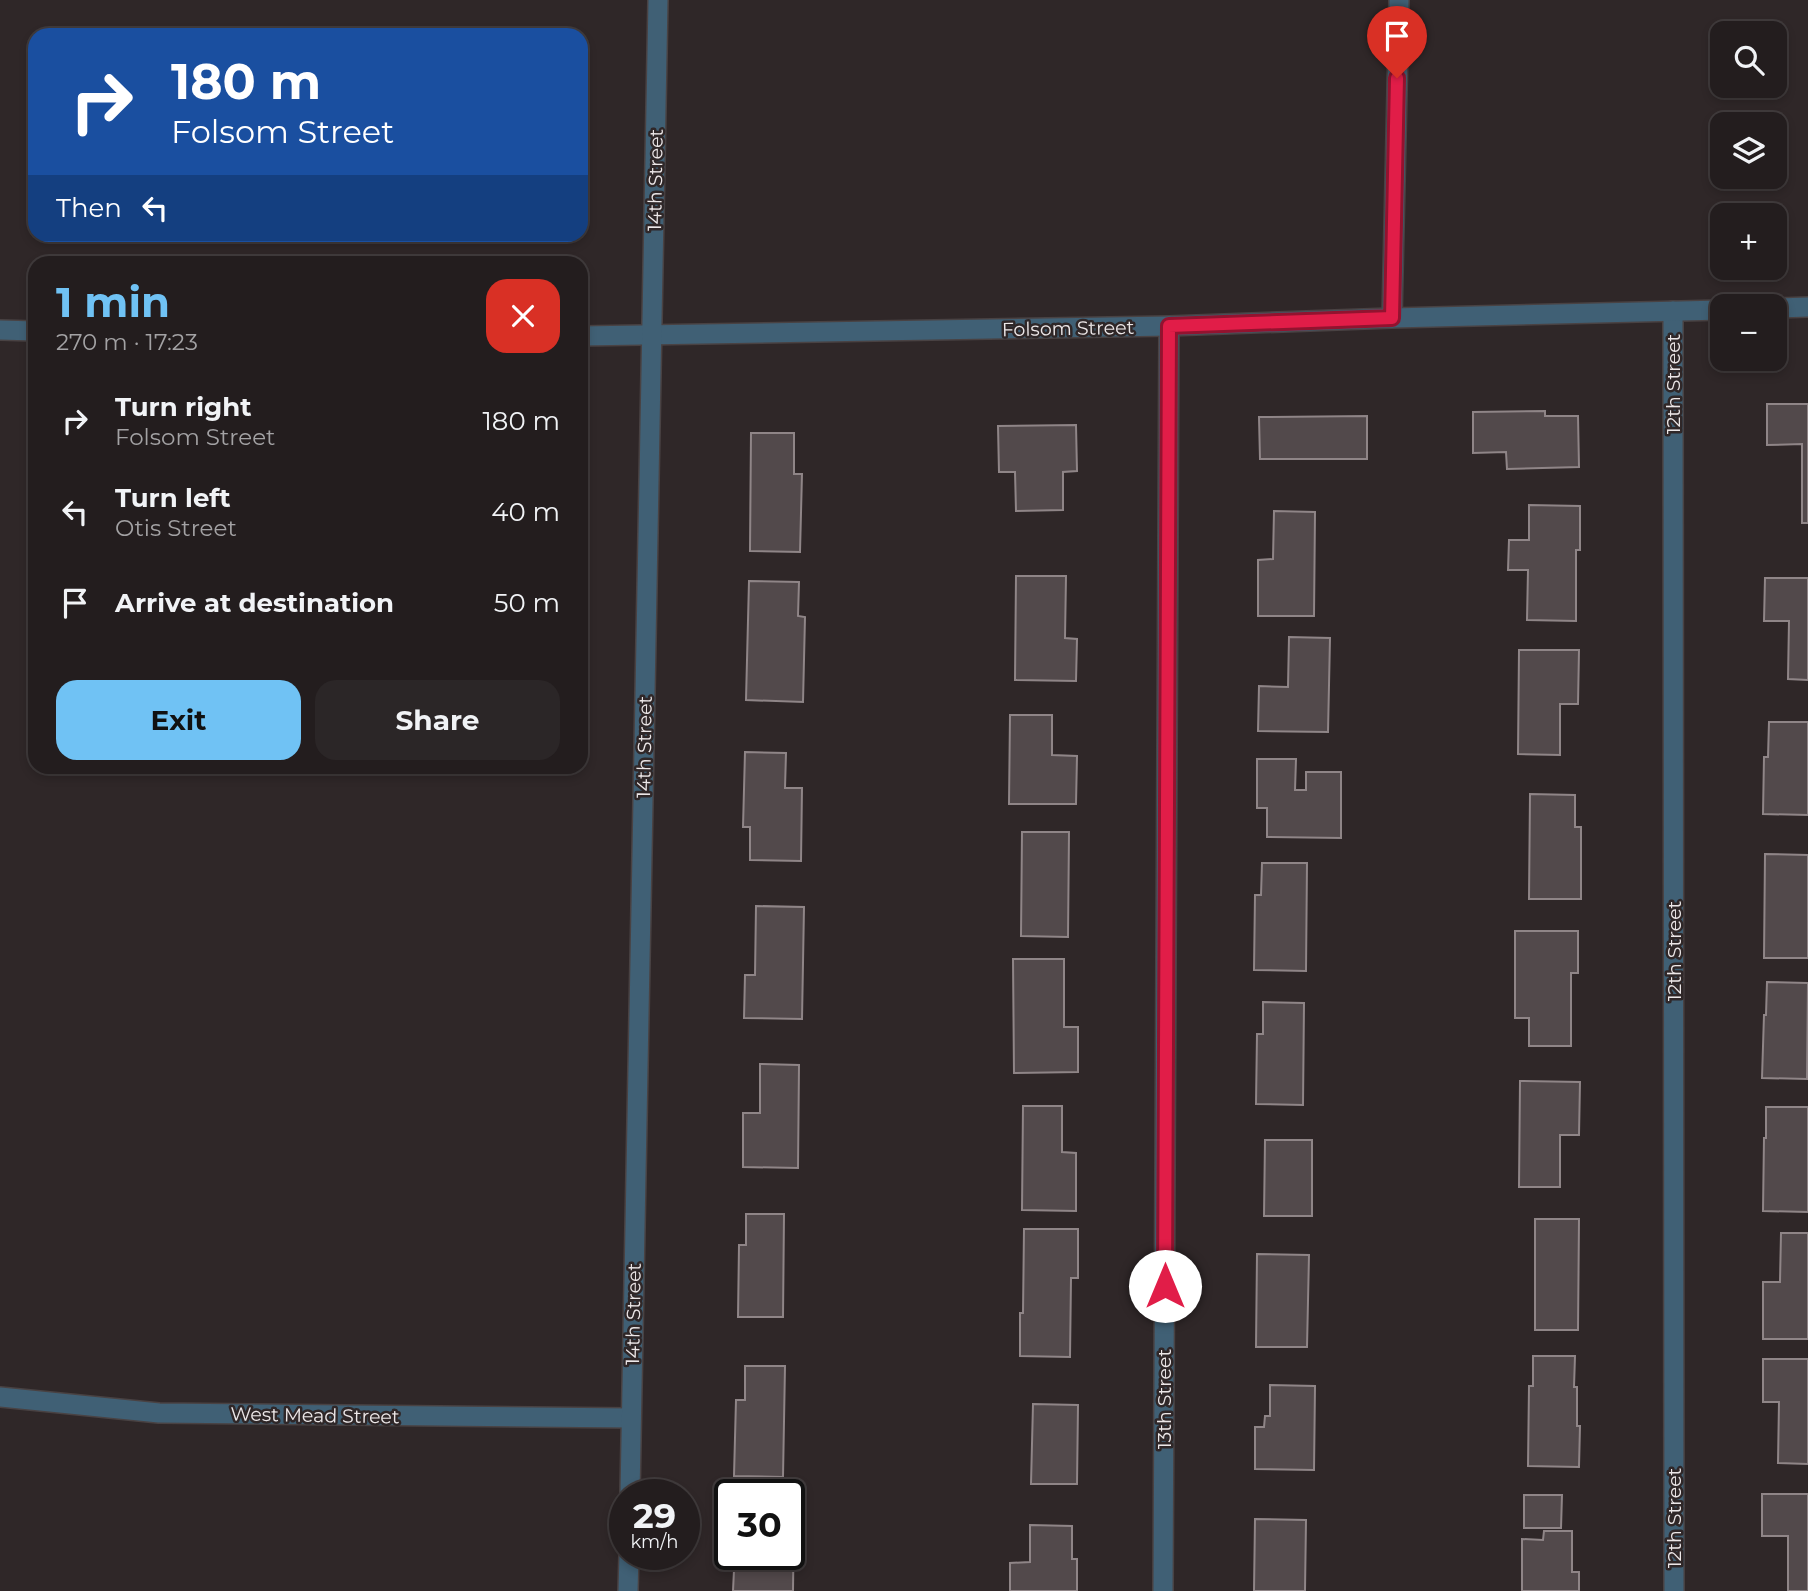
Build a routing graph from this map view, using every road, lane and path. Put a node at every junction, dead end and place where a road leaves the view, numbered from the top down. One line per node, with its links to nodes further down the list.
1 (658, 0): 11 (street, 14th Street)
2 (1399, 0): 7 (street)
3 (1808, 307): 4 (street)
4 (1787, 308)
5 (1710, 310): 6 (street, Folsom Street)
6 (1673, 311): 7 (street, Folsom Street); 19 (street, 12th Street)
7 (1392, 318): 8 (street, Folsom Street)
8 (1169, 326): 11 (street, Folsom Street); 18 (street, 13th Street)
9 (0, 330): 10 (street)
10 (28, 331)
11 (652, 335): 12 (street, Folsom Street); 14 (street, 14th Street)
12 (588, 336)
13 (0, 1397): 14 (street, West Mead Street)
14 (631, 1418): 15 (street, 14th Street)
15 (630, 1479)
16 (629, 1570): 17 (street)
17 (628, 1591)
18 (1163, 1591)
19 (1674, 1591)

